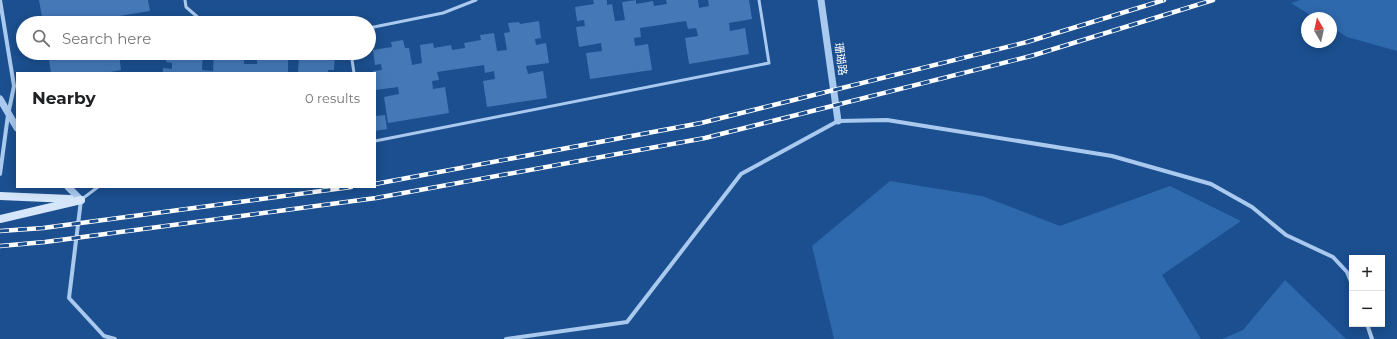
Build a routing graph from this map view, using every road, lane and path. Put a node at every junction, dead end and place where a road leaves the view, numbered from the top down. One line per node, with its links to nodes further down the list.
1 (0, 0): 11 (street)
2 (185, 0): 6 (lane)
3 (476, 0): 7 (lane)
4 (759, 0): 14 (lane)
5 (821, 0): 12 (street, 珊瑚路)
6 (196, 16)
7 (376, 27)
8 (352, 60): 9 (lane)
9 (354, 72)
10 (0, 99): 11 (street)
11 (8, 115): 13 (street); 15 (street)
12 (838, 121): 21 (street); 24 (street)
13 (16, 127)
14 (376, 141)
15 (0, 174)
16 (69, 188): 19 (street)
17 (97, 188): 19 (lane)
18 (0, 196): 19 (main road)
19 (81, 200): 20 (main road); 23 (street)
20 (0, 218)
21 (1349, 277)
22 (1368, 327): 25 (street)
23 (115, 339)
24 (506, 339)
25 (1372, 339)

